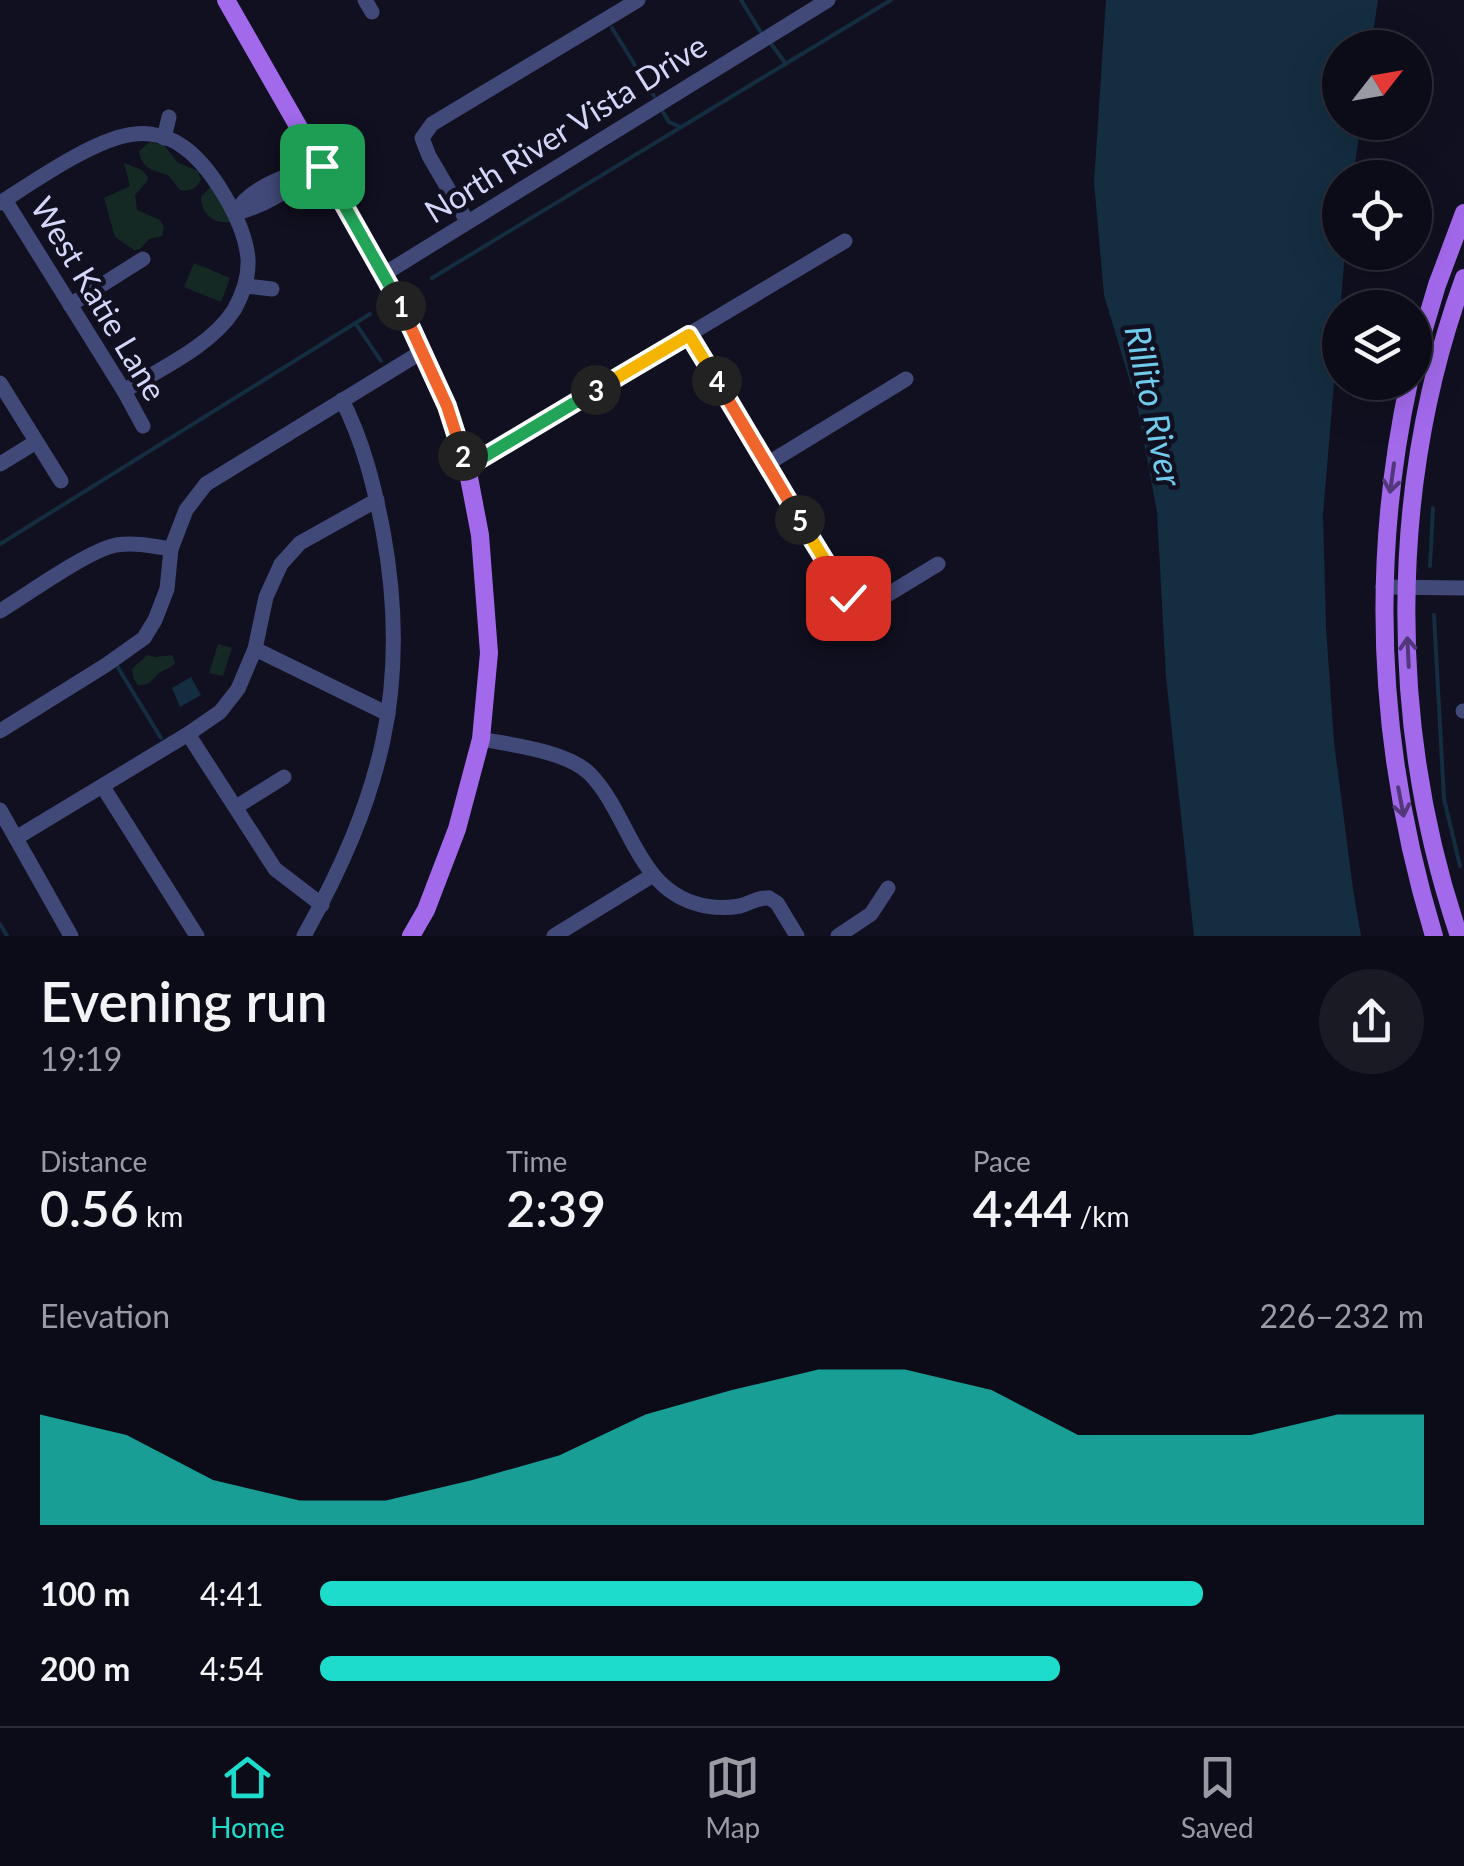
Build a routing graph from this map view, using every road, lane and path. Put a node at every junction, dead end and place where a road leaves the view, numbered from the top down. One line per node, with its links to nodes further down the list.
1 (226, 0): 6 (main road)
2 (638, 0): 10 (street)
3 (828, 0): 10 (street, North River Vista Drive)
4 (170, 117): 5 (street)
5 (164, 138): 7 (street); 9 (street)
6 (322, 166): 9 (street); 13 (main road)
7 (3, 202): 18 (street, West Katie Lane)
8 (1464, 213): 17 (main road)
9 (235, 214): 15 (street)
10 (468, 222): 13 (street, North River Vista Drive)
11 (845, 242): 19 (street)
12 (143, 259): 18 (street)
13 (384, 274): 20 (main road)
14 (1464, 278): 36 (main road)
15 (246, 286): 16 (street); 23 (street)
16 (272, 289)
17 (1432, 301)
18 (70, 304): 23 (street, West Katie Lane)
19 (689, 335): 29 (street); 30 (street)
20 (423, 351): 24 (street); 30 (main road)
21 (906, 379): 29 (street)
22 (0, 384): 27 (street)
23 (124, 391): 26 (street, West Katie Lane)
24 (342, 400): 32 (street); 33 (street)
25 (1406, 400): 35 (main road, one-way to 35)
26 (143, 426)
27 (36, 442): 28 (street); 31 (street)
28 (0, 464)
29 (767, 464): 34 (street)
30 (467, 467): 43 (main road)
31 (60, 481)
32 (377, 500): 39 (street); 40 (street)
33 (171, 550): 38 (street); 41 (street)
34 (938, 564)
35 (1383, 588): 36 (street); 59 (main road, one-way to 59)
36 (1407, 588): 37 (street); 60 (main road, one-way to 36)
37 (1464, 588)
38 (0, 611)
39 (255, 649): 40 (street); 42 (street)
40 (388, 714): 51 (street)
41 (0, 731)
42 (188, 734): 45 (street); 46 (street)
43 (481, 739): 49 (street); 55 (main road)
44 (284, 777): 46 (street)
45 (103, 787): 48 (street); 53 (street)
46 (236, 807): 51 (street)
47 (0, 810): 48 (street)
48 (16, 838): 52 (street)
49 (653, 875): 56 (street); 57 (street)
50 (888, 888): 58 (street)
51 (322, 904): 54 (street)
52 (71, 936)
53 (197, 936)
54 (304, 936)
55 (411, 936)
56 (554, 936)
57 (797, 936)
58 (838, 936)
59 (1434, 936)
60 (1459, 936)

